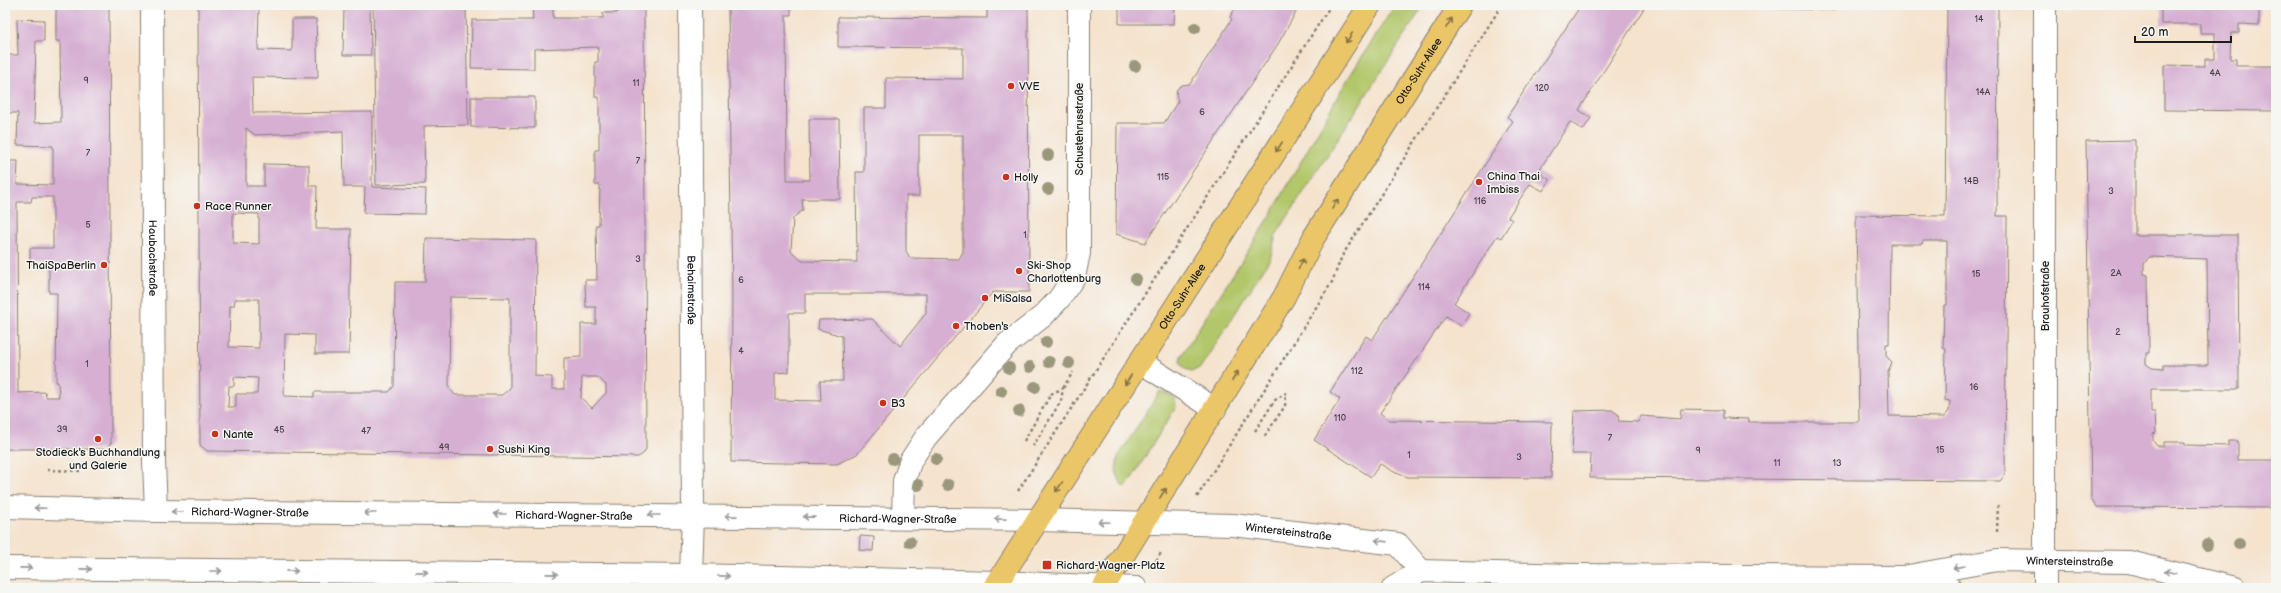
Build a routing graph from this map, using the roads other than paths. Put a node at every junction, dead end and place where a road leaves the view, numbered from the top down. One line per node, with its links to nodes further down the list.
1 (152, 5): 10 (street, Haubachstraße)
2 (690, 5): 11 (street, Behaimstraße)
3 (1079, 5): 12 (street, Schustehrusstraße)
4 (1370, 5): 7 (main road, Otto-Suhr-Allee, one-way to 7)
5 (1460, 5): 8 (main road, Otto-Suhr-Allee, one-way to 5)
6 (2045, 5): 15 (street, Brauhofstraße)
7 (1140, 362): 8 (street); 13 (main road, Otto-Suhr-Allee, one-way to 13)
8 (1215, 409): 14 (main road, Otto-Suhr-Allee, one-way to 8)
9 (5, 507): 10 (street, Richard-Wagner-Straße, one-way to 9)
10 (156, 511): 11 (street, Richard-Wagner-Straße, one-way to 10)
11 (693, 515): 12 (street, Richard-Wagner-Straße, one-way to 11); 17 (street, Behaimstraße)
12 (904, 518): 13 (street, Richard-Wagner-Straße, one-way to 12)
13 (1037, 520): 14 (street, Richard-Wagner-Straße, one-way to 13); 20 (main road, Otto-Suhr-Allee)
14 (1143, 523): 18 (street, Wintersteinstraße, one-way to 14); 21 (main road, Otto-Suhr-Allee)
15 (2045, 561): 19 (street, Wintersteinstraße, one-way to 19); 25 (street, Brauhofstraße); 26 (street, Wintersteinstraße, one-way to 15)
16 (5, 568): 17 (street, one-way to 17)
17 (691, 575): 20 (street, one-way to 20)
18 (1427, 577): 19 (street, Wintersteinstraße); 23 (street)
19 (1903, 577): 24 (street, Wintersteinstraße)
20 (996, 585): 21 (street)
21 (1104, 587): 22 (street)
22 (1136, 588)
23 (1393, 588)
24 (1950, 588)
25 (2045, 588)
26 (2235, 588)

